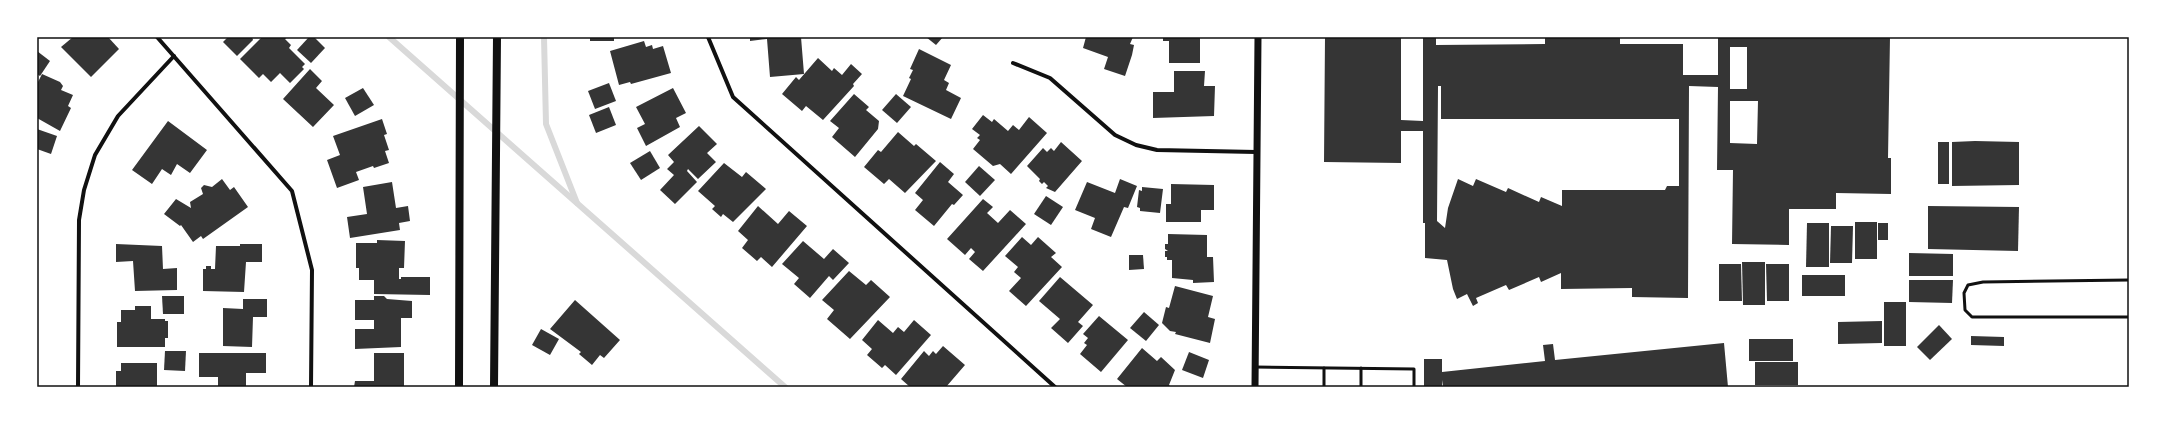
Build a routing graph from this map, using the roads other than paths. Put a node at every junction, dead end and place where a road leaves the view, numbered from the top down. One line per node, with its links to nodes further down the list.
1 (157, 37): 6 (street)
2 (460, 37): 16 (main road)
3 (497, 37): 17 (main road)
4 (708, 37): 18 (street)
5 (1258, 37): 8 (street)
6 (174, 56): 14 (street); 15 (street)
7 (1013, 63): 8 (street)
8 (1256, 152): 11 (street)
9 (2129, 280): 10 (lane)
10 (2129, 318)
11 (1255, 367): 12 (lane); 19 (street)
12 (1324, 368): 13 (lane); 20 (lane)
13 (1360, 368): 21 (lane); 22 (lane)
14 (78, 387)
15 (311, 387)
16 (459, 387)
17 (494, 387)
18 (1055, 387)
19 (1255, 387)
20 (1324, 387)
21 (1360, 387)
22 (1414, 387)

